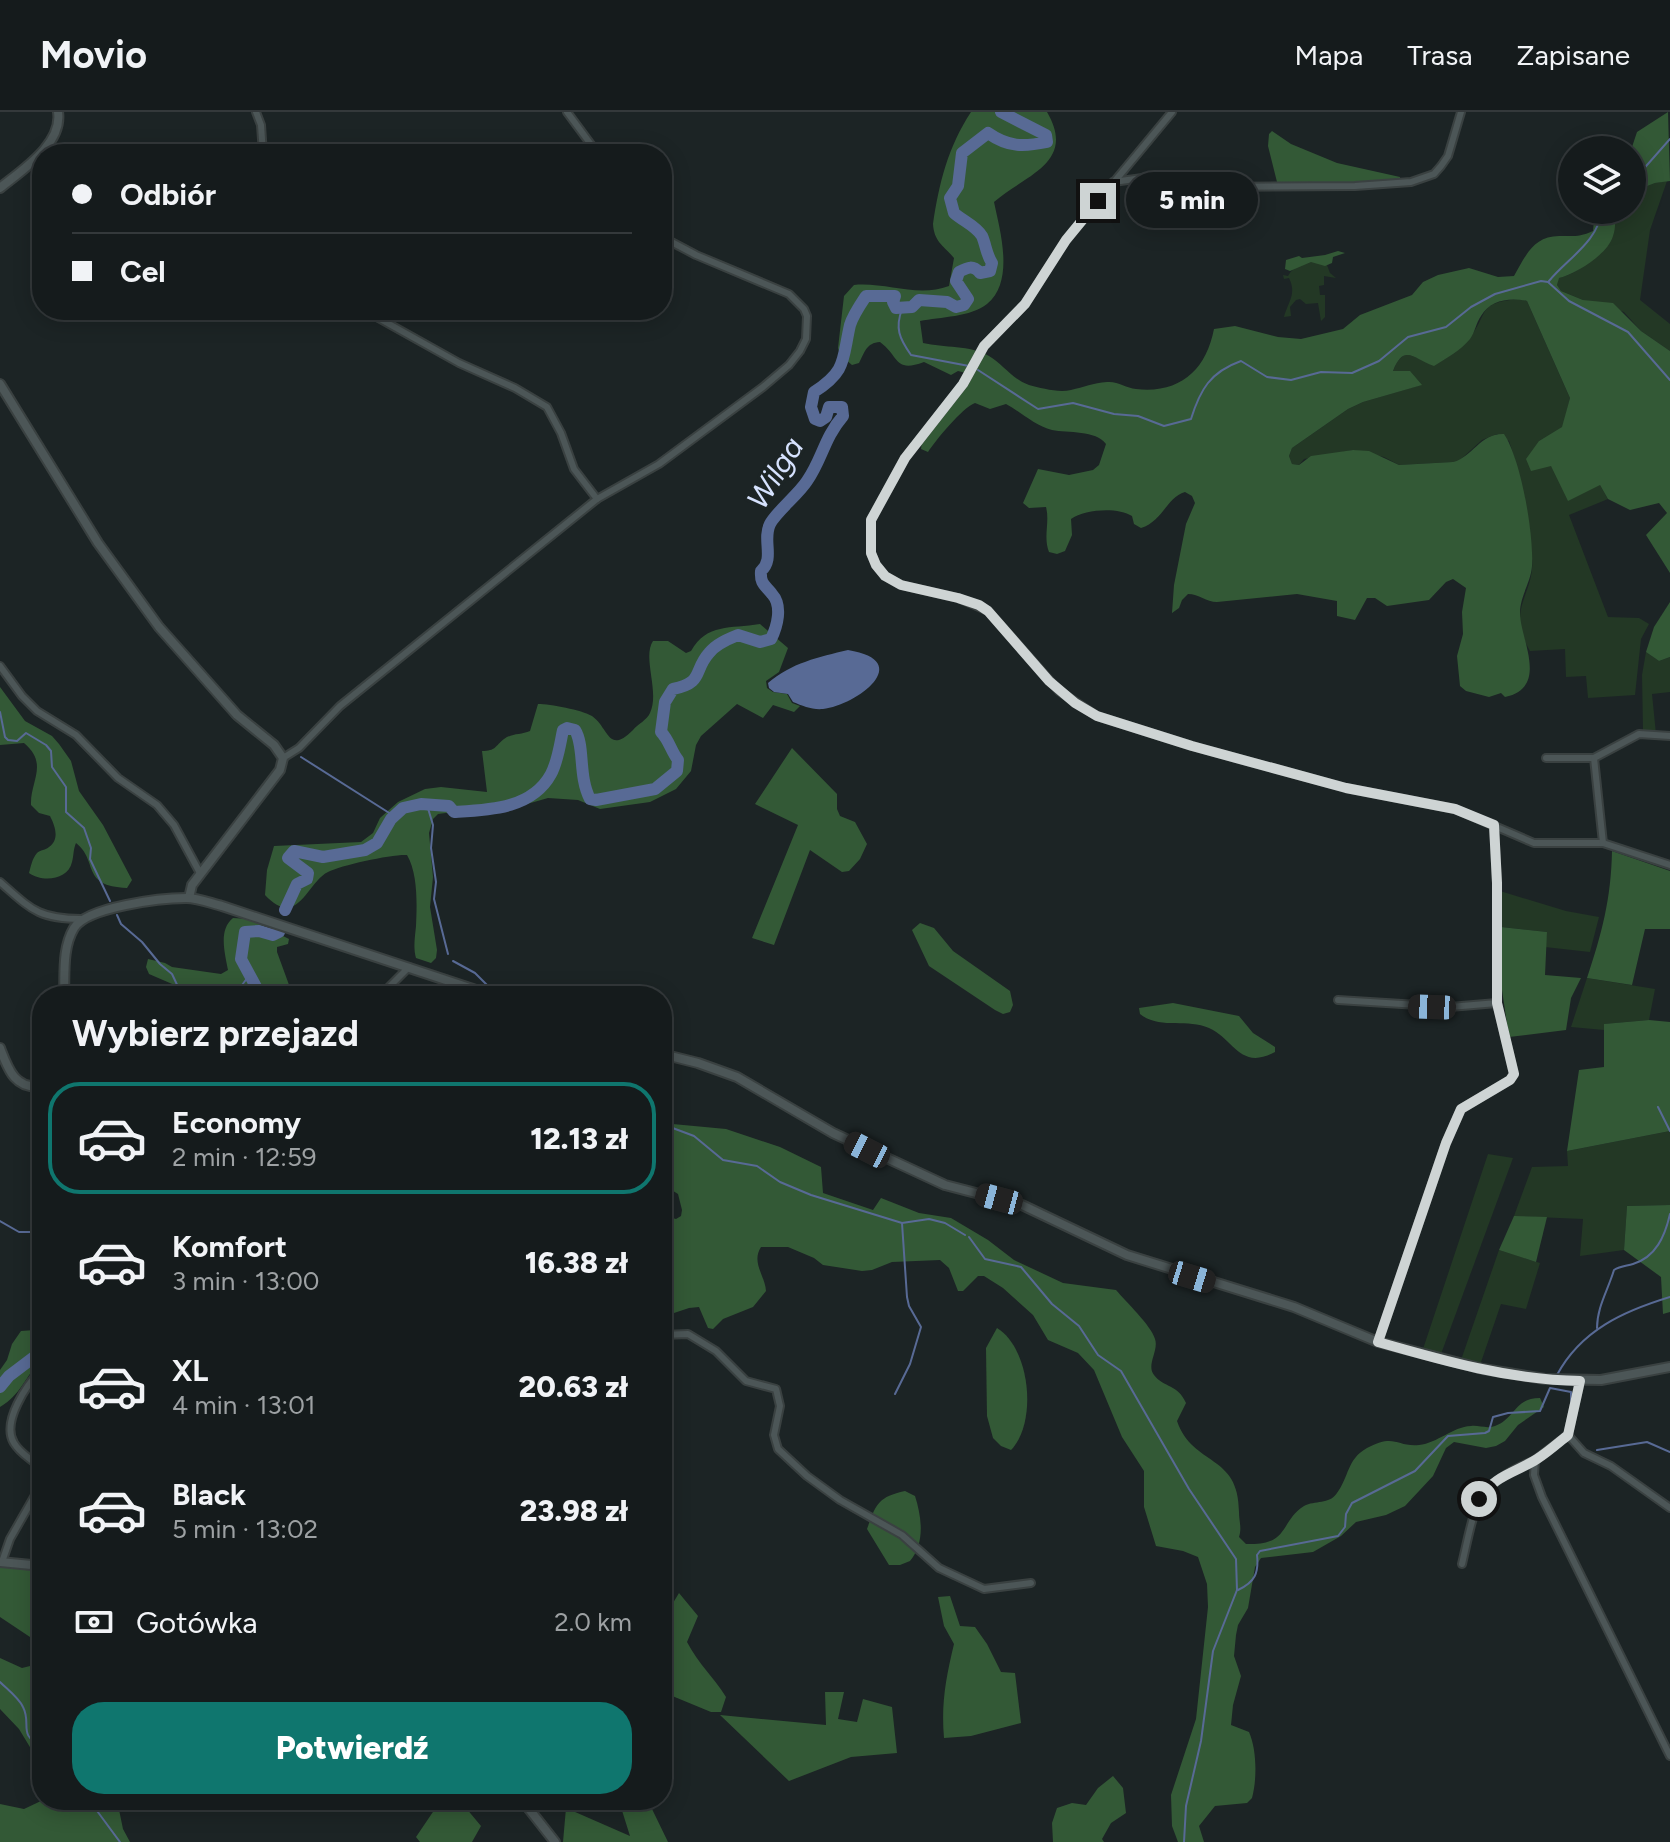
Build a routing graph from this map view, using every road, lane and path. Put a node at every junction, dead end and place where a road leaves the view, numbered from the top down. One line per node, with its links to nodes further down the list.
1 (58, 112): 6 (street)
2 (256, 112): 7 (street)
3 (567, 112): 8 (street)
4 (1172, 112): 10 (street)
5 (1461, 112): 10 (street)
6 (47, 144)
7 (262, 144)
8 (591, 144)
9 (32, 161): 11 (street)
10 (1113, 182): 21 (street)
11 (0, 188)
12 (672, 242): 15 (street)
13 (382, 320): 15 (street)
14 (0, 384): 18 (street)
15 (597, 499): 18 (street)
16 (0, 666): 24 (street)
17 (1670, 736): 20 (street)
18 (283, 758): 24 (street)
19 (1546, 758): 20 (street)
20 (1594, 758): 22 (street)
21 (1494, 825): 22 (street); 33 (street)
22 (1603, 843): 23 (street)
23 (1670, 865)
24 (200, 873): 26 (street)
25 (0, 882): 27 (street)
26 (189, 898): 27 (street); 28 (street)
27 (81, 919): 29 (street)
28 (409, 967): 30 (street); 31 (street)
29 (65, 986)
30 (390, 986)
31 (461, 986)
32 (1338, 1000): 33 (street)
33 (1497, 1003): 38 (street)
34 (0, 1048): 36 (street)
35 (672, 1056): 38 (street)
36 (32, 1086)
37 (672, 1335): 50 (street)
38 (1378, 1342): 41 (street)
39 (1670, 1367): 41 (street)
40 (32, 1380): 44 (street)
41 (1580, 1381): 42 (street)
42 (1568, 1435): 43 (street); 46 (street)
43 (1535, 1460): 48 (street); 51 (street)
44 (32, 1461)
45 (32, 1500): 47 (street)
46 (1670, 1508)
47 (1, 1562): 49 (street)
48 (1462, 1564)
49 (32, 1565)
50 (1031, 1583)
51 (1670, 1756)
52 (530, 1810): 53 (street)
53 (555, 1842)

